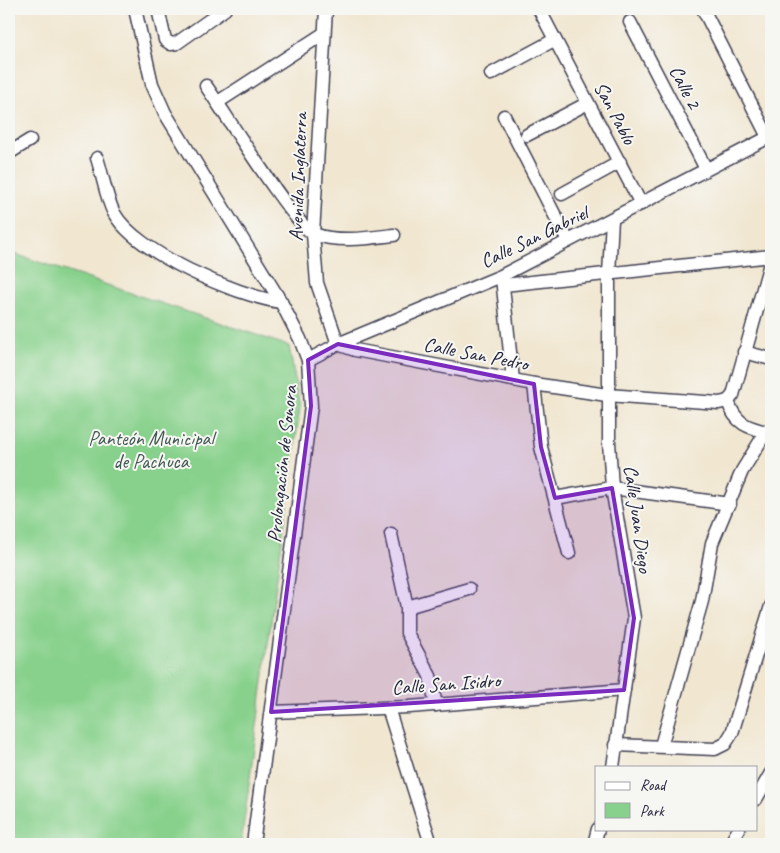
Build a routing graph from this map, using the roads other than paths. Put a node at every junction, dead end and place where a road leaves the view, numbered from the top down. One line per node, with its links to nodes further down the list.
1 (135, 9): 32 (street, Prolongación de Sonora)
2 (158, 9): 3 (street)
3 (224, 9)
4 (326, 9): 8 (street, Avenida Inglaterra)
5 (540, 9): 9 (street, San Pablo)
6 (703, 9): 16 (street)
7 (630, 22): 21 (street, Calle 2)
8 (323, 34): 12 (street); 25 (street, Avenida Inglaterra)
9 (554, 40): 10 (street); 13 (street, San Pablo)
10 (491, 74)
11 (206, 86): 12 (street)
12 (218, 102): 25 (street)
13 (588, 103): 15 (street); 20 (street, San Pablo)
14 (504, 116): 27 (street)
15 (527, 135)
16 (770, 136): 21 (street, Calle San Gabriel)
17 (30, 140): 18 (street)
18 (9, 152)
19 (97, 158): 32 (street)
20 (620, 162): 22 (street); 23 (street, San Pablo)
21 (706, 169): 23 (street, Calle San Gabriel)
22 (562, 194)
23 (641, 204): 24 (street, Calle San Gabriel)
24 (612, 219): 27 (street, Calle San Gabriel); 30 (street, Calle Juan Diego)
25 (313, 234): 26 (street); 33 (street, Avenida Inglaterra)
26 (394, 235)
27 (568, 241): 31 (street, Calle San Gabriel)
28 (771, 256): 30 (street)
29 (771, 260): 34 (street)
30 (608, 274): 31 (street); 39 (street, Calle Juan Diego)
31 (503, 280): 33 (street, Calle San Gabriel); 37 (street)
32 (280, 302): 36 (street, Prolongación de Sonora)
33 (338, 344): 36 (street, Calle San Gabriel); 37 (street, Calle San Pedro)
34 (744, 352): 35 (street); 40 (street)
35 (771, 359)
36 (308, 360): 53 (street, Prolongación de Sonora)
37 (513, 380): 38 (street, Calle San Pedro)
38 (534, 384): 39 (street, Calle San Pedro); 43 (street)
39 (608, 395): 40 (street, Calle San Pedro); 42 (street, Calle Juan Diego)
40 (728, 401): 41 (street)
41 (769, 433): 44 (street)
42 (612, 488): 43 (street); 44 (street); 50 (street, Calle Juan Diego)
43 (555, 498): 46 (street)
44 (730, 504): 55 (street)
45 (391, 534): 49 (street)
46 (569, 553)
47 (469, 589): 49 (street)
48 (771, 606): 55 (street)
49 (407, 607): 51 (street)
50 (624, 690): 51 (street, Calle San Isidro); 54 (street, Calle Juan Diego)
51 (436, 704): 52 (street, Calle San Isidro)
52 (392, 707): 53 (street, Calle San Isidro); 62 (street)
53 (271, 712): 61 (street, Prolongación de Sonora)
54 (615, 745): 55 (street); 56 (street, Calle Juan Diego)
55 (661, 746)
56 (613, 766)
57 (771, 773): 58 (street)
58 (758, 796)
59 (598, 830): 63 (street)
60 (738, 830): 64 (street)
61 (253, 844)
62 (431, 844)
63 (594, 844)
64 (730, 844)

